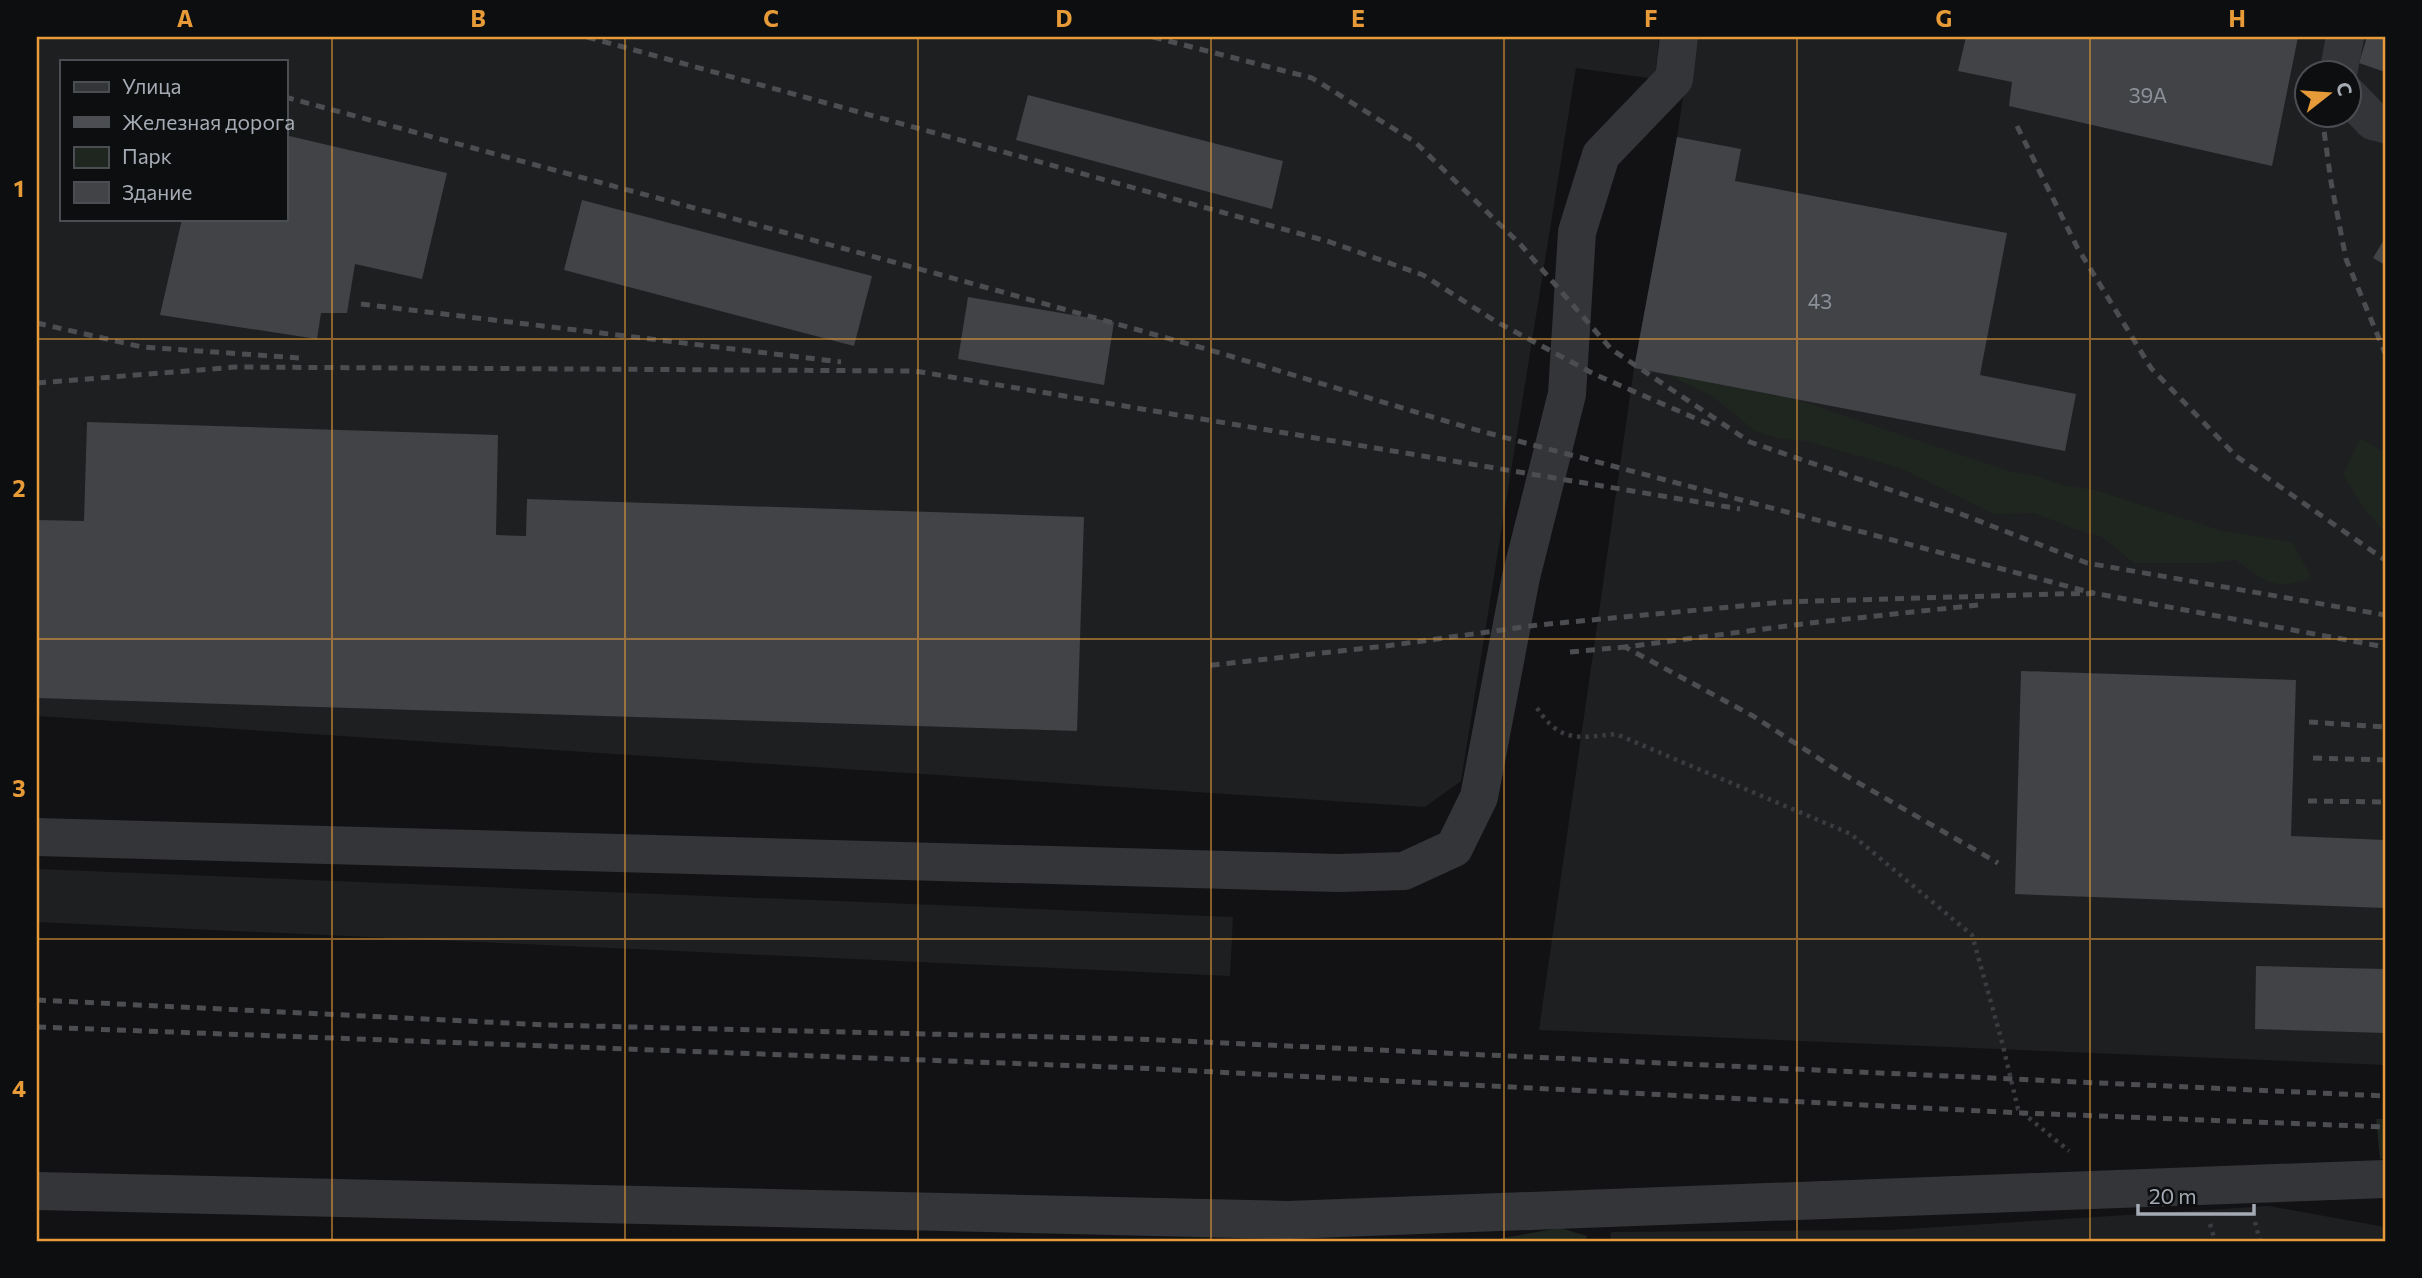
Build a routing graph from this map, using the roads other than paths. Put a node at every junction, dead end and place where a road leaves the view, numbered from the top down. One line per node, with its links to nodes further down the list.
1 (1679, 37): 6 (street)
2 (2346, 37): 3 (street)
3 (2341, 60)
4 (2362, 110): 5 (street)
5 (2385, 124)
6 (37, 837)
7 (2385, 1179): 9 (street)
8 (37, 1191): 9 (street)
9 (1322, 1230)

